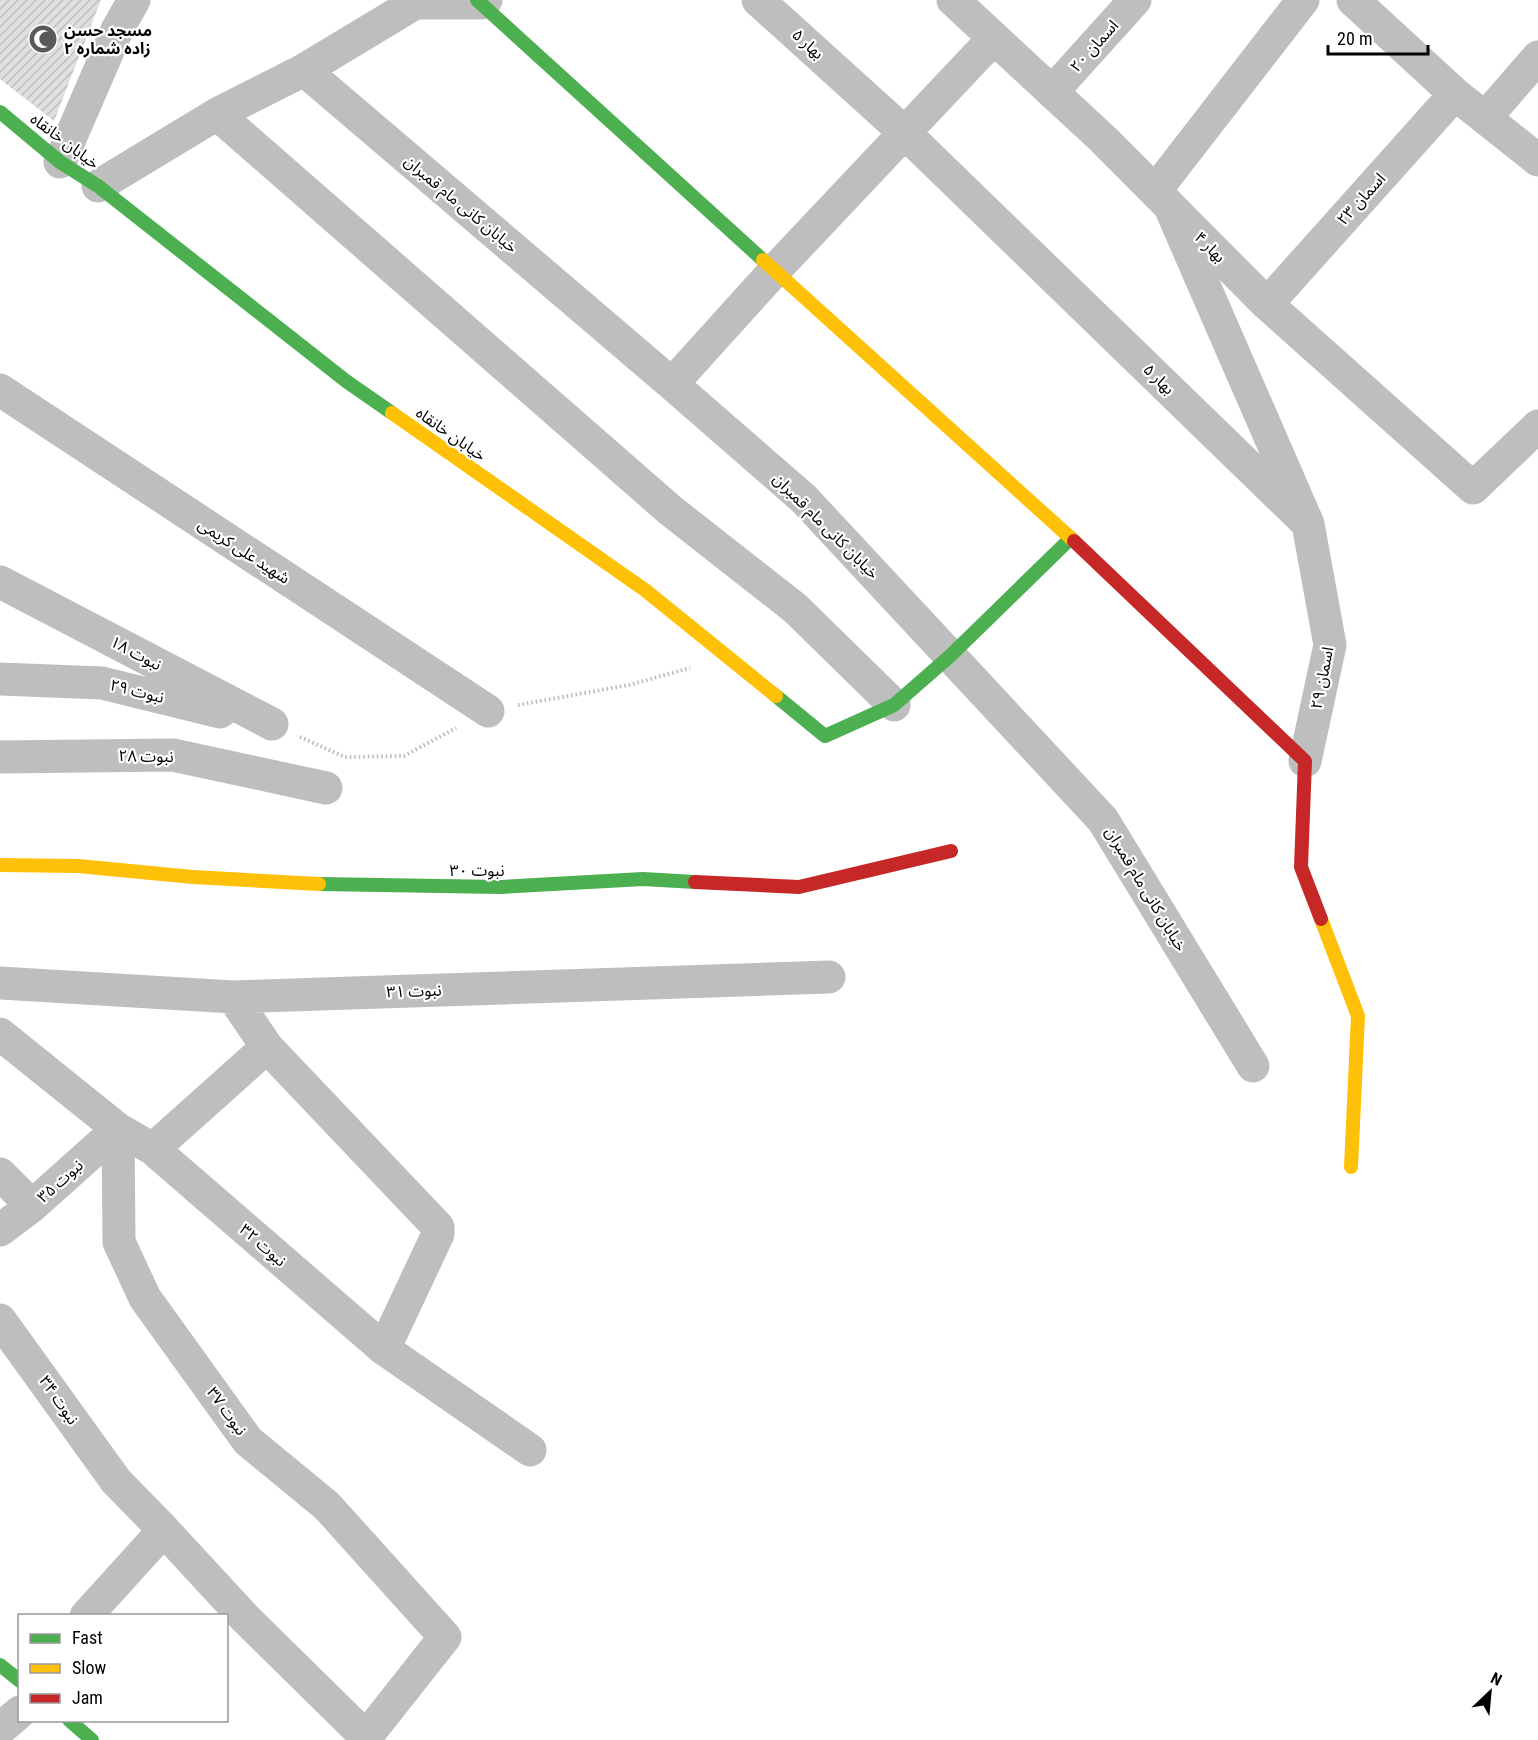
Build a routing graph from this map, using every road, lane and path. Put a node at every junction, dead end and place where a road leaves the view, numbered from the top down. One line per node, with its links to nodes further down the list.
1 (134, 0): 18 (street)
2 (758, 0): 16 (street, بهار ۵)
3 (953, 0): 8 (street, بهار ۴)
4 (1135, 0): 11 (street, اسمان ۲۰)
5 (1303, 0): 20 (street)
6 (1353, 0): 12 (street)
7 (482, 1): 10 (street); 21 (street)
8 (994, 38): 11 (street, بهار ۴); 16 (street)
9 (1538, 57): 15 (street)
10 (304, 70): 14 (street); 23 (street, خیابان کانی مام قمبران)
11 (1052, 92): 20 (street, بهار ۴)
12 (1455, 94): 15 (street); 22 (street, اسمان ۲۳)
13 (0, 112): 18 (street, خیابان خانقاه)
14 (216, 114): 19 (street); 31 (street)
15 (1485, 118): 17 (street)
16 (905, 133): 21 (street); 26 (street, بهار ۵)
17 (1538, 160)
18 (60, 162): 19 (street, خیابان خانقاه)
19 (98, 186): 31 (street, خیابان خانقاه)
20 (1163, 199): 22 (street, بهار ۴); 26 (street)
21 (776, 269): 23 (street); 27 (street)
22 (1268, 304): 25 (street, بهار ۴)
23 (672, 384): 29 (street, خیابان کانی مام قمبران)
24 (0, 390): 32 (street, شهید علی کریمی)
25 (1538, 426)
26 (1308, 524): 35 (street, اسمان ۲۹)
27 (1071, 538): 29 (street); 35 (street)
28 (0, 582): 33 (street, نبوت ۱۸)
29 (950, 656): 31 (street); 44 (street, خیابان کانی مام قمبران)
30 (0, 679): 33 (street, نبوت ۲۹)
31 (894, 705)
32 (488, 711)
33 (272, 724)
34 (0, 757): 36 (street, نبوت ۲۸)
35 (1305, 761): 47 (street)
36 (326, 788)
37 (951, 851): 38 (street, نبوت ۳۰)
38 (0, 865)
39 (829, 977): 41 (street, نبوت ۳۱)
40 (0, 983): 41 (street, نبوت ۳۱)
41 (233, 997): 43 (street)
42 (0, 1034): 45 (street, نبوت ۳۲)
43 (267, 1047): 46 (street); 52 (street)
44 (1253, 1066)
45 (118, 1129): 46 (street, نبوت ۳۲); 49 (street, نبوت ۳۵); 61 (street, نبوت ۳۷)
46 (153, 1149): 52 (street, نبوت ۳۲)
47 (1351, 1167)
48 (0, 1173): 49 (street)
49 (32, 1206): 50 (street, نبوت ۳۵)
50 (0, 1230)
51 (0, 1320): 54 (street, نبوت ۳۴)
52 (384, 1349): 53 (street, نبوت ۳۲)
53 (530, 1449)
54 (161, 1527): 55 (street); 61 (street, نبوت ۳۴)
55 (88, 1614)
56 (0, 1665): 57 (street)
57 (18, 1679)
58 (18, 1714): 60 (street)
59 (71, 1722): 62 (street)
60 (0, 1730)
61 (367, 1738)
62 (92, 1740)

